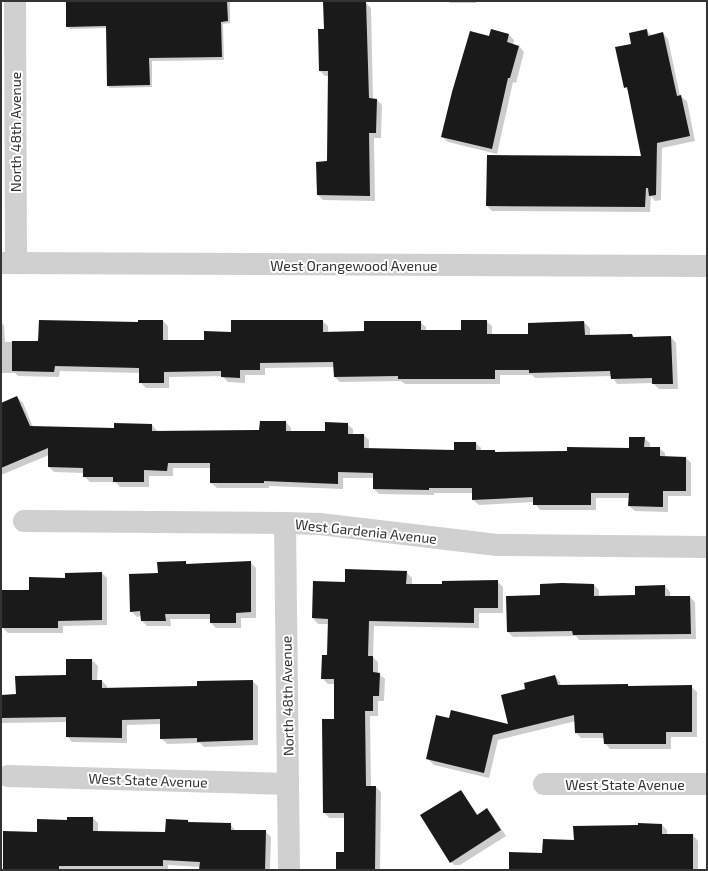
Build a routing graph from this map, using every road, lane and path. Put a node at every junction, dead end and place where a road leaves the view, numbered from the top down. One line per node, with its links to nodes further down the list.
1 (15, 1): 2 (street, North 48th Avenue)
2 (8, 263): 3 (street, West Orangewood Avenue)
3 (707, 266)
4 (24, 521): 5 (street, West Gardenia Avenue)
5 (285, 523): 6 (street, West Gardenia Avenue); 8 (street, North 48th Avenue)
6 (707, 547)
7 (8, 776): 8 (street, West State Avenue)
8 (288, 784): 11 (street, North 48th Avenue)
9 (544, 784): 10 (street, West State Avenue)
10 (707, 784)
11 (289, 870)

